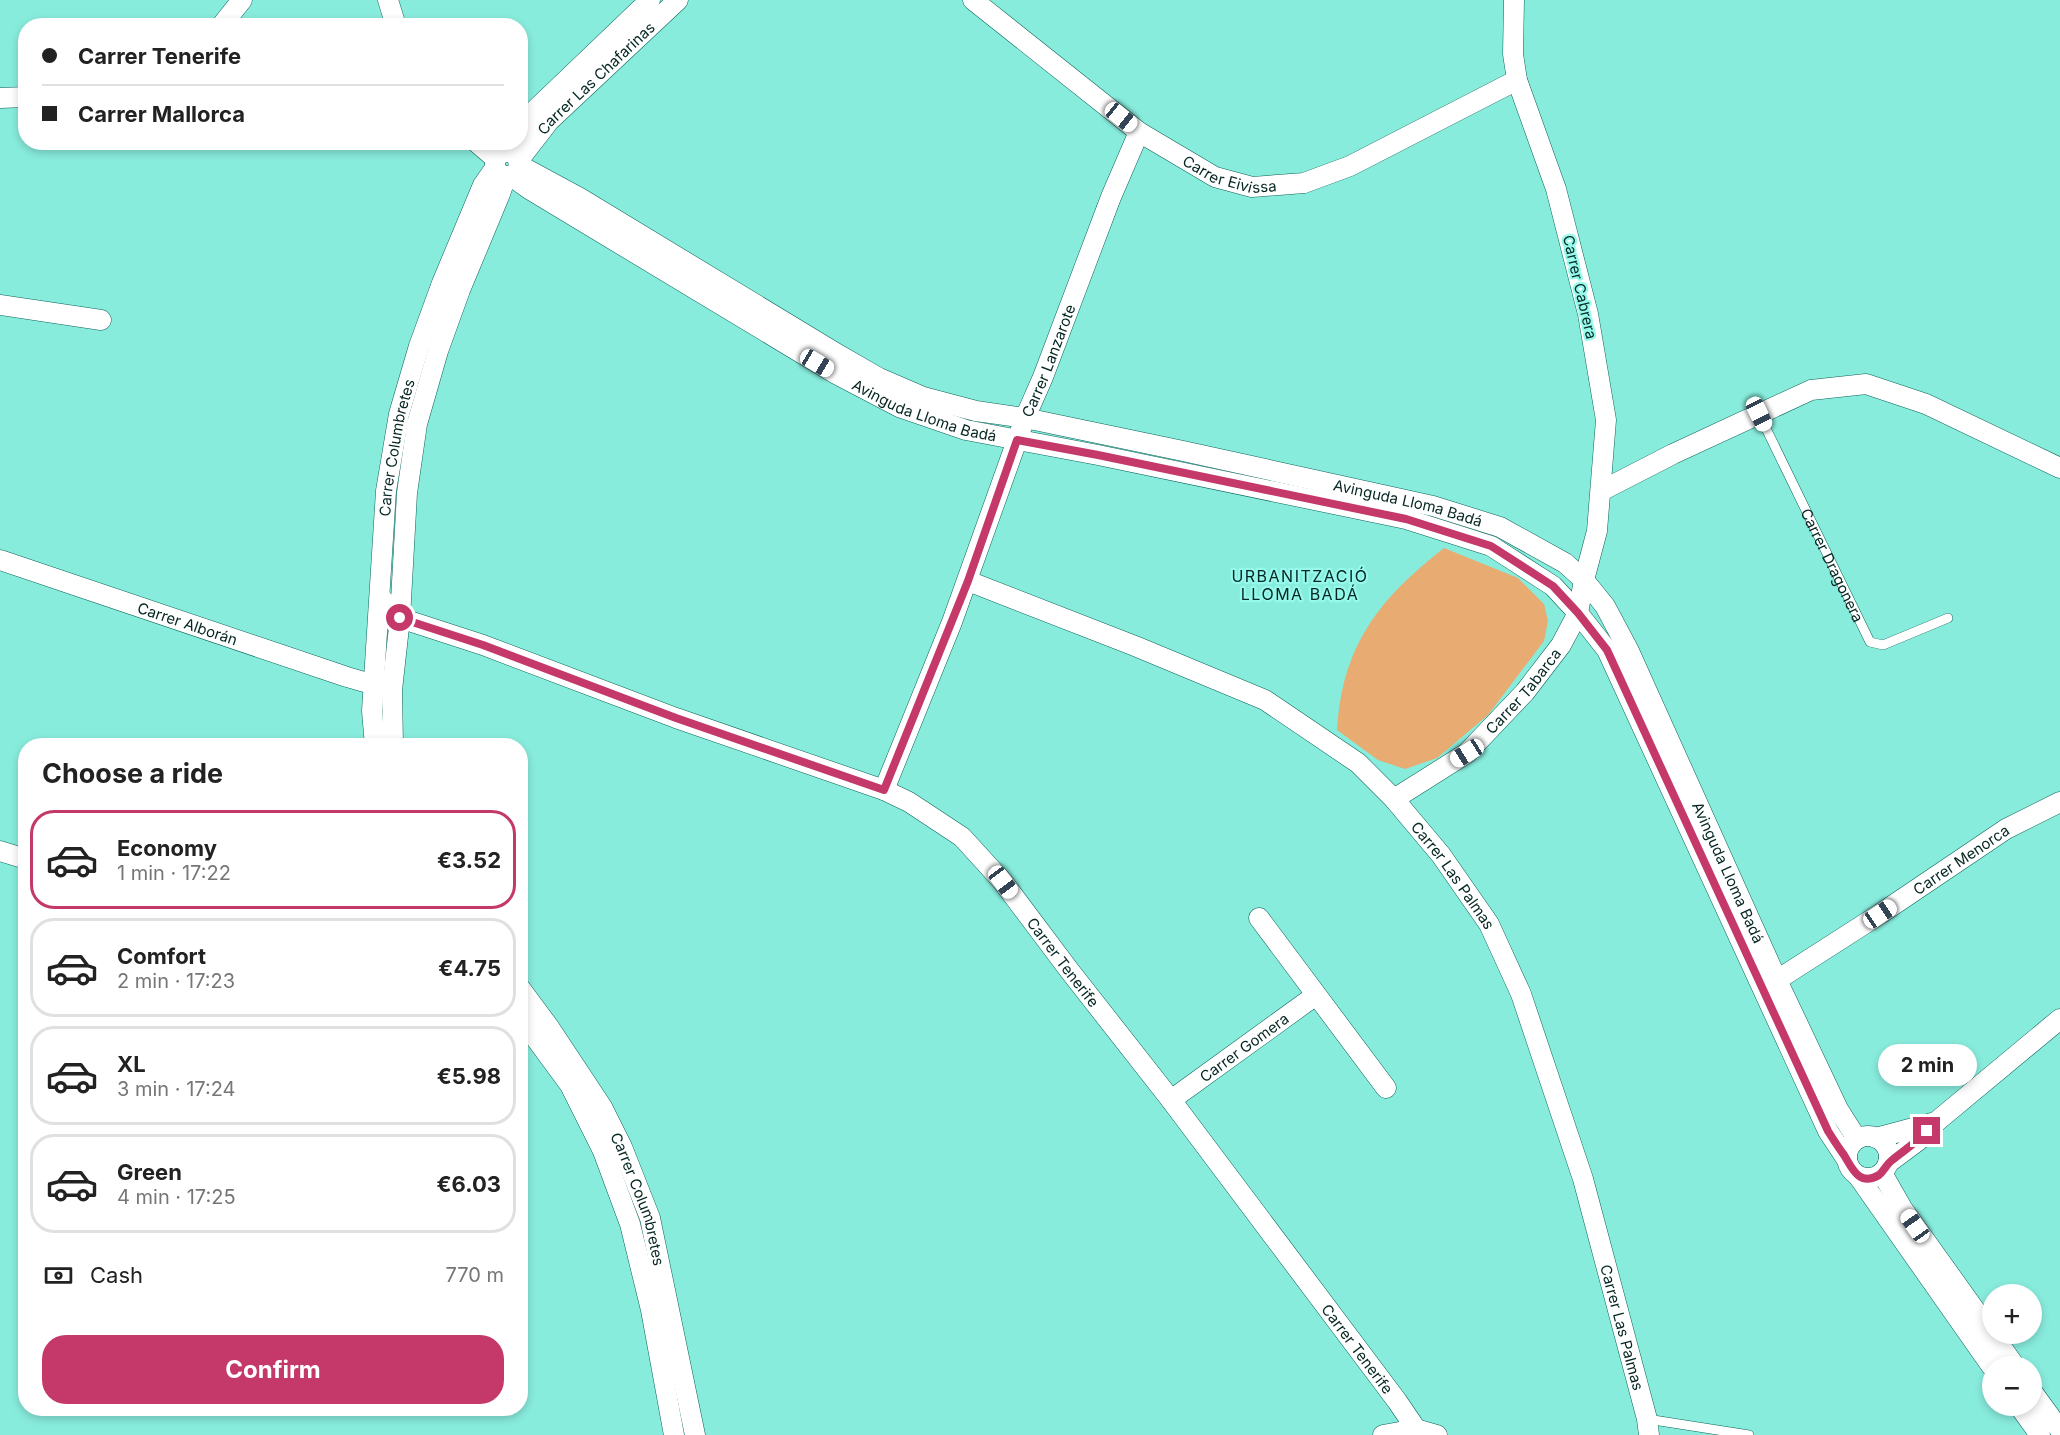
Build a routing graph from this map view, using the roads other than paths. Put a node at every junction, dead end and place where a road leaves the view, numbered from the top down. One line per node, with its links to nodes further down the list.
1 (242, 0): 7 (street)
2 (388, 0): 8 (street)
3 (650, 0): 12 (street, Carrer Las Chafarinas)
4 (678, 0): 14 (street, Carrer Las Chafarinas)
5 (973, 0): 13 (street, Carrer Eivissa)
6 (1514, 0): 9 (street, Carrer Cabrera)
7 (227, 18)
8 (394, 18)
9 (1517, 80): 13 (street, Carrer Eivissa); 24 (street, Carrer Cabrera)
10 (18, 97): 11 (street)
11 (0, 98)
12 (528, 121)
13 (1139, 132): 21 (street, Carrer Lanzarote)
14 (528, 143)
15 (488, 150): 17 (street)
16 (521, 150): 17 (street, Carrer Las Chafarinas)
17 (508, 163): 21 (street, Avinguda Lloma Badá); 22 (street, Avinguda Lloma Badá); 28 (street, Carrer Columbretes); 30 (street, Carrer Columbretes)
18 (0, 305): 19 (street)
19 (101, 320)
20 (1759, 414): 23 (street); 24 (street); 31 (lane, Carrer Dragonera)
21 (1025, 418): 22 (street, Carrer Lanzarote); 26 (street, Avinguda Lloma Badá)
22 (1017, 440): 27 (street, Carrer Lanzarote); 29 (street, Avinguda Lloma Badá)
23 (2060, 468)
24 (1601, 491): 26 (street, Carrer Cabrera)
25 (0, 560): 32 (street, Carrer Alborán)
26 (1584, 580): 29 (street, Carrer Tabarca); 41 (street, Avinguda Lloma Badá)
27 (968, 581): 35 (street, Carrer Lanzarote); 36 (street, Carrer Las Palmas)
28 (380, 597): 30 (street); 32 (street, Carrer Columbretes)
29 (1578, 613): 36 (street, Carrer Tabarca); 50 (street, Avinguda Lloma Badá)
30 (400, 618): 32 (street, Carrer Columbretes); 35 (street, Carrer Tenerife)
31 (1948, 618)
32 (383, 688): 33 (street, Carrer Columbretes); 34 (street, Carrer Columbretes)
33 (374, 738)
34 (392, 738)
35 (884, 790): 47 (street, Carrer Tenerife)
36 (1394, 799): 56 (street, Carrer Las Palmas)
37 (2060, 802): 41 (street, Carrer Menorca)
38 (0, 851): 39 (street)
39 (18, 857)
40 (1259, 918): 42 (street)
41 (1777, 980): 49 (street, Avinguda Lloma Badá)
42 (1316, 995): 46 (street); 47 (street, Carrer Gomera)
43 (528, 999): 60 (street, Carrer Columbretes)
44 (2060, 1019): 48 (street)
45 (528, 1028): 59 (street, Carrer Columbretes)
46 (1386, 1088)
47 (1171, 1100): 58 (street, Carrer Tenerife)
48 (1936, 1122): 49 (street); 51 (street)
49 (1867, 1138): 50 (street); 51 (street)
50 (1853, 1168): 51 (street); 52 (street, Avinguda Lloma Badá)
51 (1885, 1168): 53 (street)
52 (1984, 1356)
53 (2008, 1356)
54 (2042, 1405): 57 (street)
55 (2026, 1416): 64 (street)
56 (1648, 1427): 63 (lane, Carrer Las Palmas)
57 (2060, 1430)
58 (1416, 1432): 61 (street); 62 (street)
59 (674, 1435)
60 (695, 1435)
61 (1383, 1435)
62 (1437, 1435)
63 (1749, 1435)
64 (2040, 1435)

